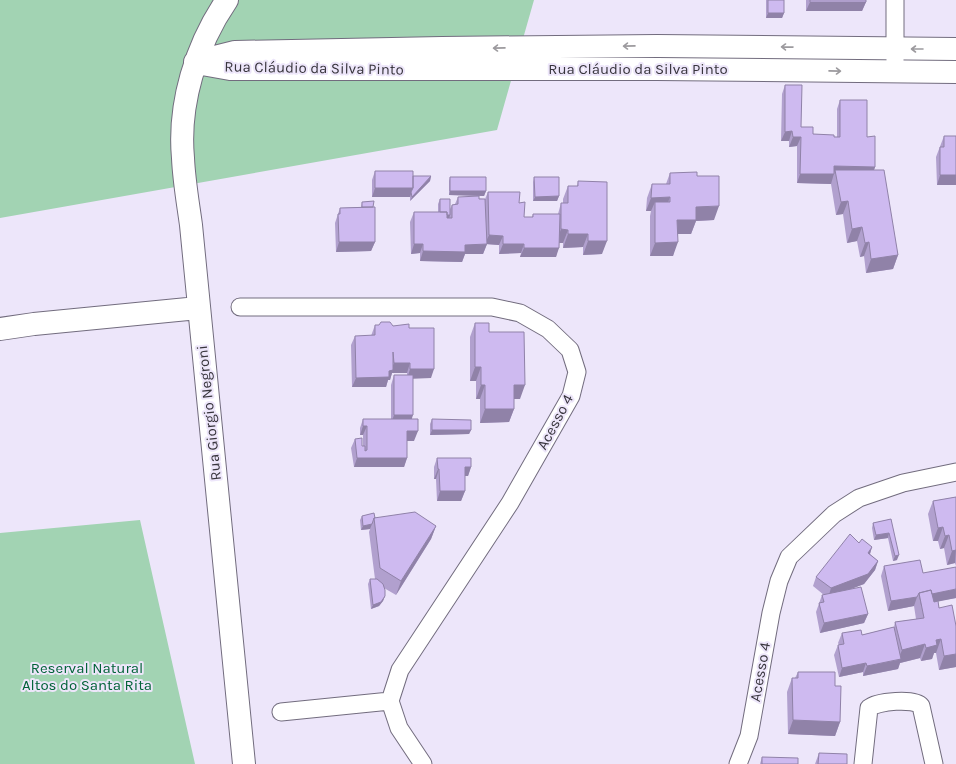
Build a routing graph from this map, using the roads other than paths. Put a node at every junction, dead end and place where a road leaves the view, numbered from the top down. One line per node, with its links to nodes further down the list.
1 (227, 0): 7 (street, Rua Giorgio Negroni)
2 (895, 0): 4 (street)
3 (657, 46): 4 (street, Rua Cláudio da Silva Pinto, one-way to 3); 6 (street, Rua Cláudio da Silva Pinto, one-way to 6); 8 (street)
4 (895, 48): 5 (street, Rua Cláudio da Silva Pinto, one-way to 4); 9 (street)
5 (956, 49)
6 (442, 59): 7 (street, Rua Cláudio da Silva Pinto); 8 (street, Rua Cláudio da Silva Pinto)
7 (195, 62): 12 (street, Rua Giorgio Negroni)
8 (657, 69): 9 (street, Rua Cláudio da Silva Pinto, one-way to 9)
9 (895, 72): 10 (street, Rua Cláudio da Silva Pinto)
10 (956, 72)
11 (240, 307): 15 (street, Acesso 4)
12 (198, 308): 13 (street); 17 (street, Rua Giorgio Negroni)
13 (0, 329)
14 (956, 472): 19 (street, Acesso 4)
15 (390, 701): 16 (street); 18 (street)
16 (281, 712)
17 (244, 764)
18 (423, 764)
19 (738, 764)
20 (863, 764): 21 (street)
21 (934, 764)

